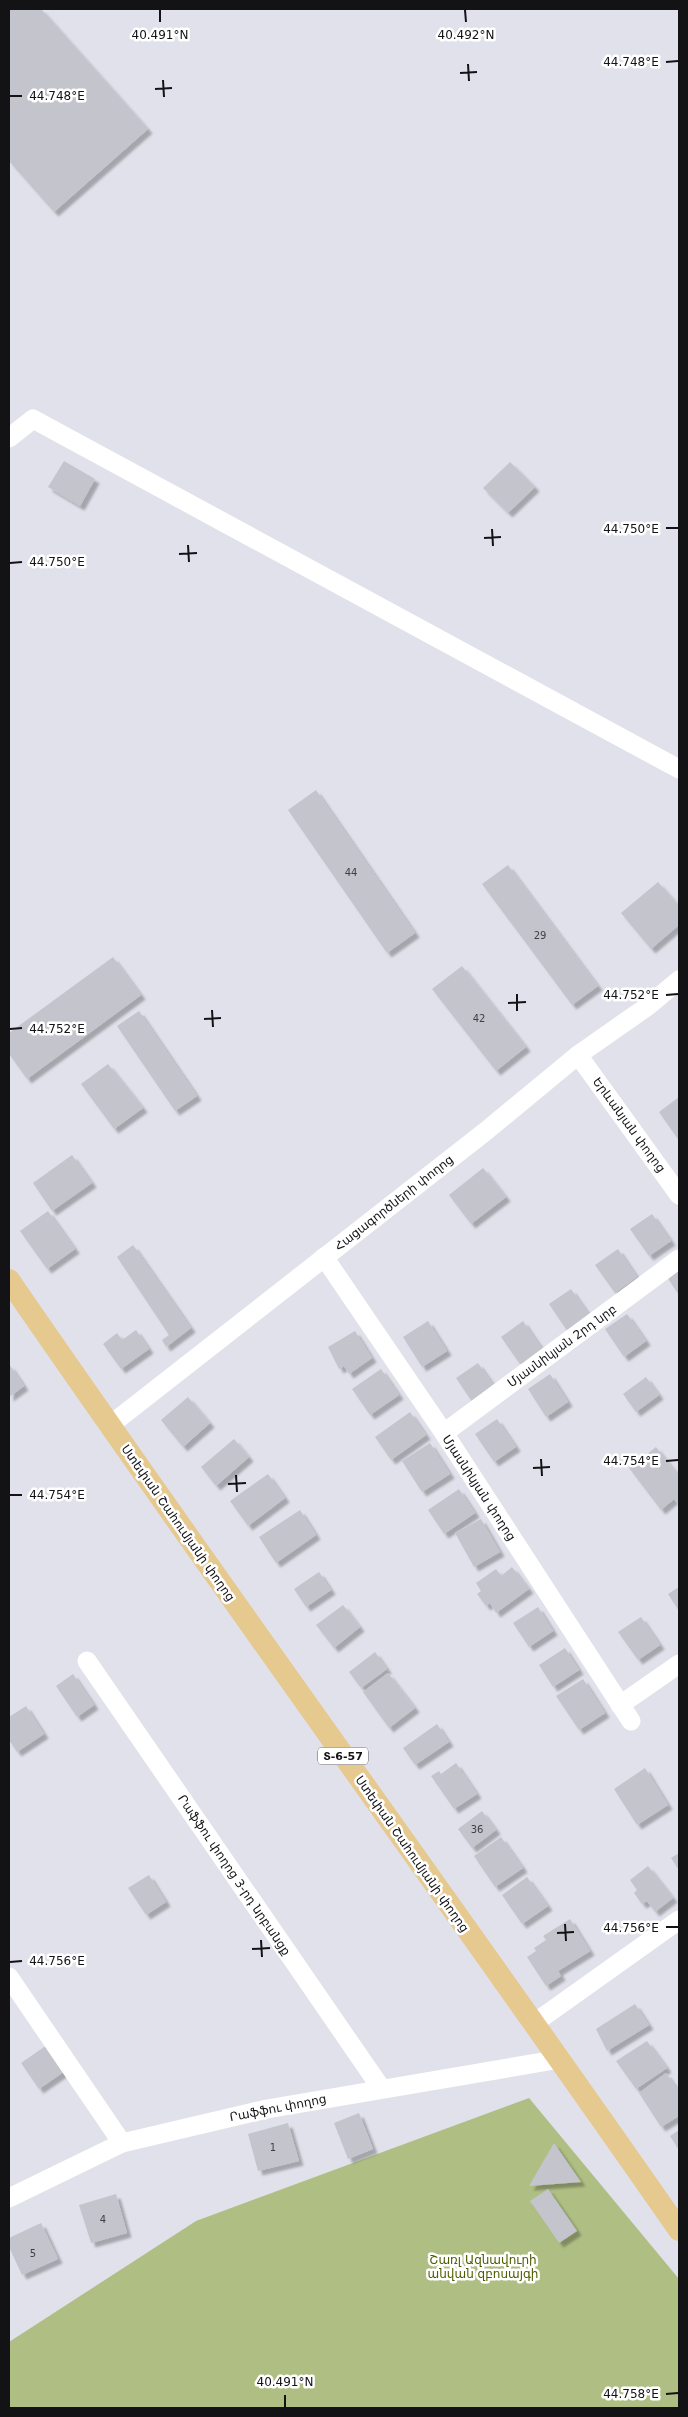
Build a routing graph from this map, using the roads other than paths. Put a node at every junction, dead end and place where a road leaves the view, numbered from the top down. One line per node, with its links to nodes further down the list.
1 (9, 438): 2 (street)
2 (679, 769)
3 (679, 980): 4 (street, Հացագործների փողոց)
4 (578, 1055): 5 (street, Երևանյան փողոց); 6 (street, Հացագործների փողոց)
5 (679, 1195)
6 (324, 1257): 9 (street, Հացագործների փողոց); 10 (street, Մյասնիկյան փողոց)
7 (679, 1260): 10 (street, Մյասնիկյան 2րդ նրբ)
8 (9, 1280): 9 (main road, Ստեփան Շահումյանի փողոց / Տ-6-57)
9 (109, 1426): 17 (main road, Ստեփան Շահումյանի փողոց / Տ-6-57)
10 (444, 1433): 13 (street, Մյասնիկյան փողոց)
11 (87, 1661): 19 (street, Րաֆֆու փողոց 3-րդ նրբանցք)
12 (679, 1664): 13 (street)
13 (620, 1705): 14 (street, Մյասնիկյան փողոց)
14 (631, 1721)
15 (679, 1920): 17 (street)
16 (9, 1977): 20 (street)
17 (533, 2024): 18 (main road, Ստեփան Շահումյանի փողոց / Տ-6-57)
18 (560, 2059): 19 (street, Րաֆֆու փողոց); 22 (main road, Ստեփան Շահումյանի փողոց / Տ-6-57)
19 (381, 2088): 20 (street, Րաֆֆու փողոց)
20 (122, 2143): 21 (street, Րաֆֆու փողոց)
21 (9, 2198)
22 (679, 2230)

